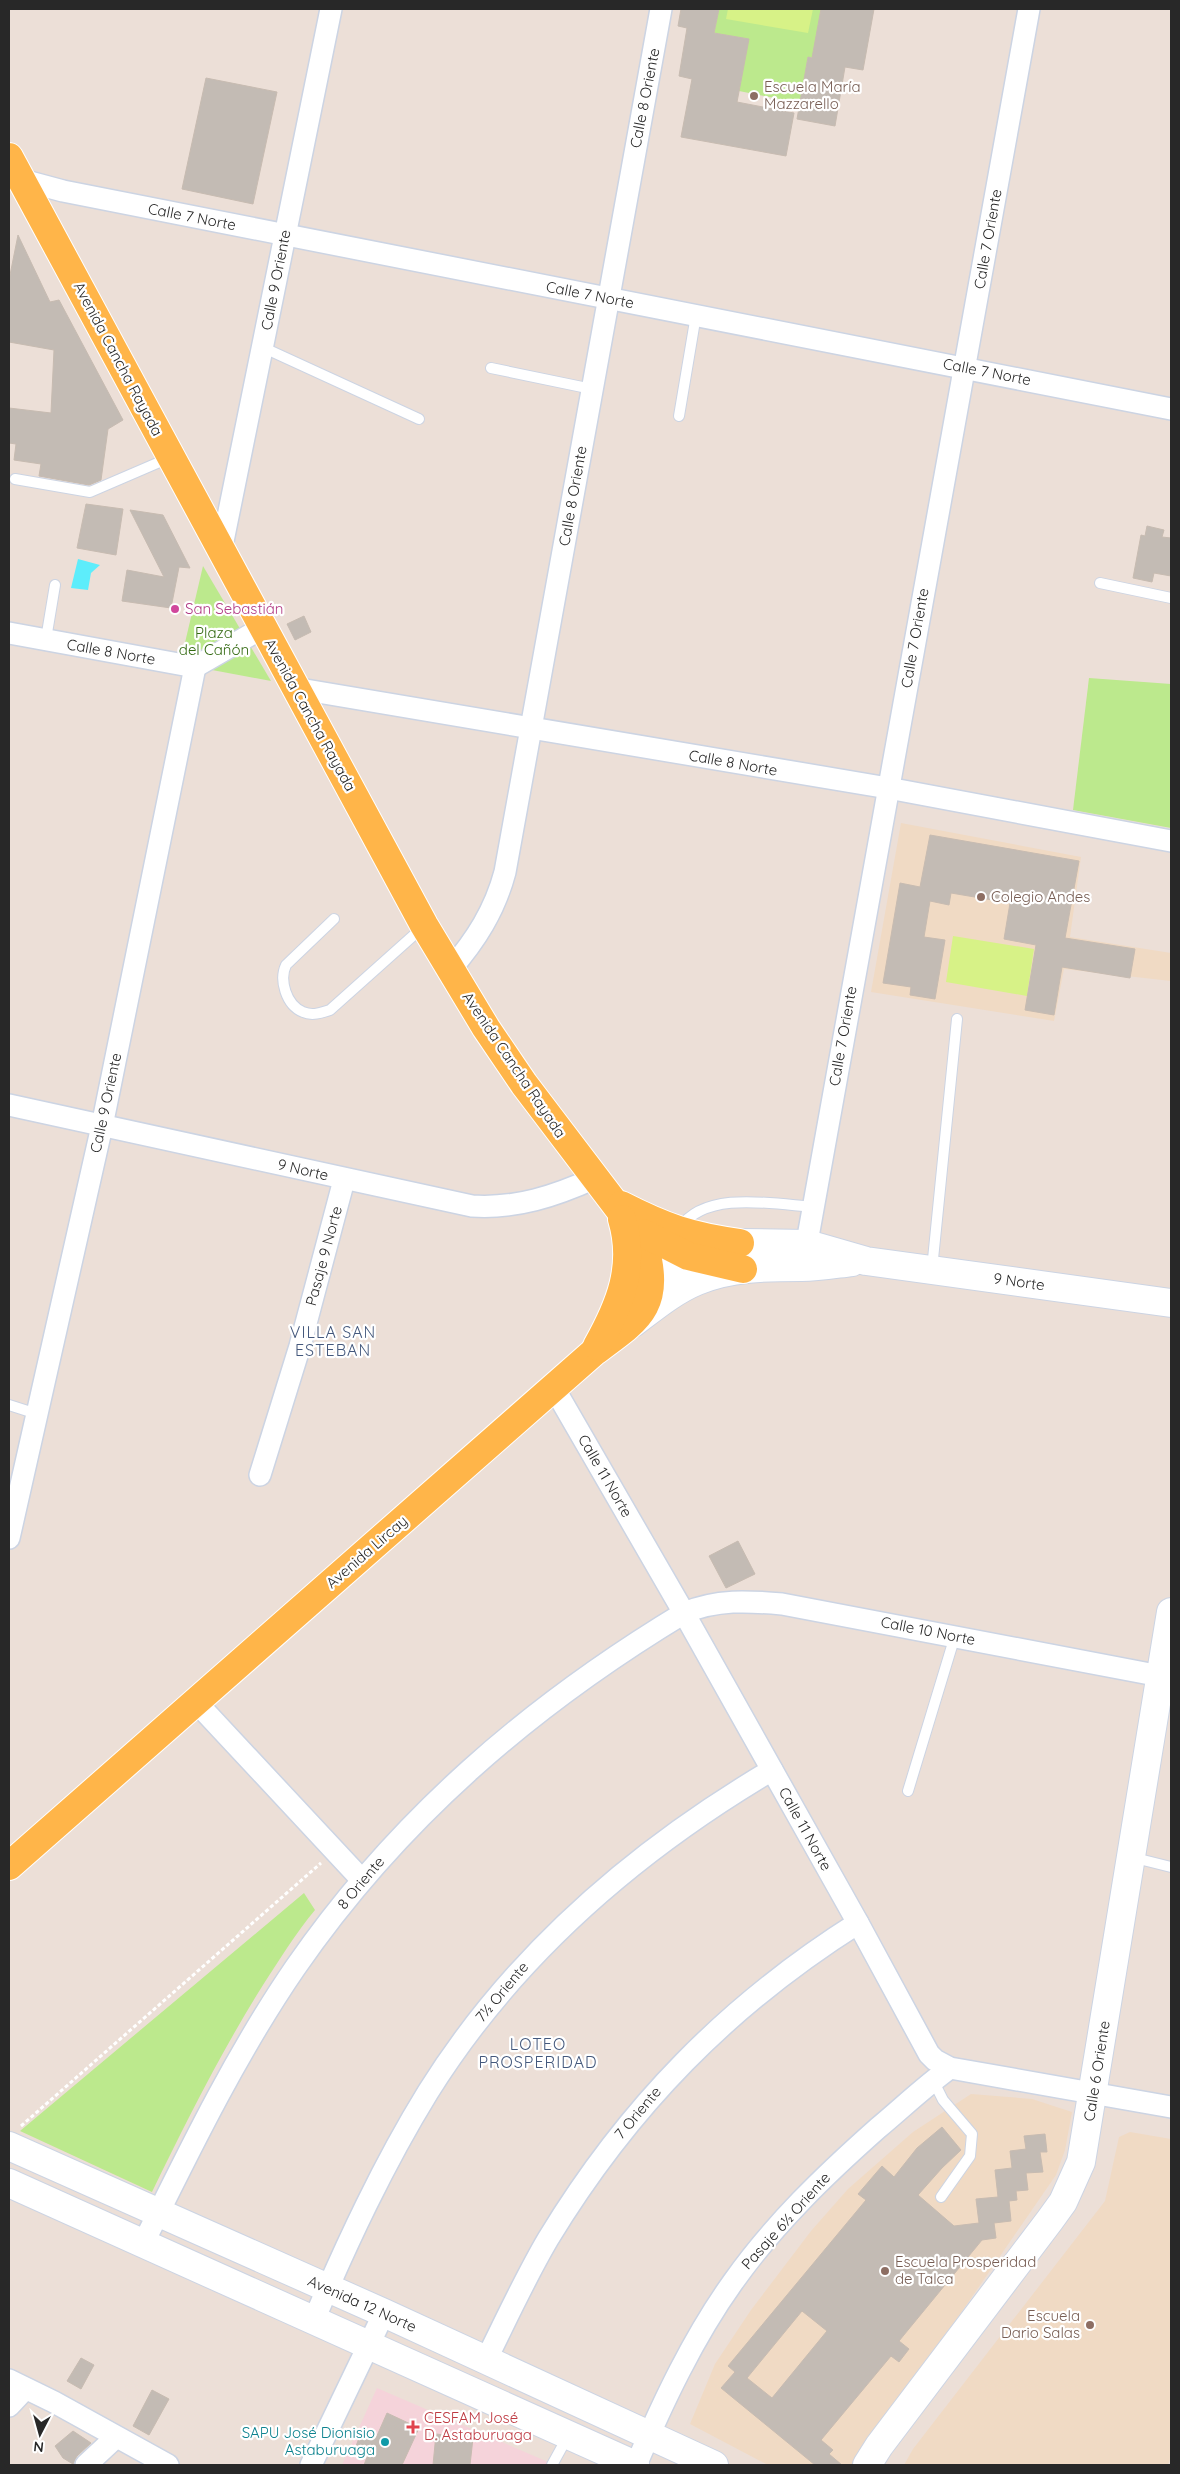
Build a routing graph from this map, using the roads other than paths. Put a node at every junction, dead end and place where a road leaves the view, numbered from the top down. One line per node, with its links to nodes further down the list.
1 (331, 9): 5 (street, Calle 9 Oriente)
2 (661, 9): 6 (street, Calle 8 Oriente)
3 (1029, 9): 9 (street, Calle 7 Oriente)
4 (13, 171): 5 (street, Calle 7 Norte); 15 (main road, Avenida Cancha Rayada)
5 (285, 235): 6 (street, Calle 7 Norte); 8 (street, Calle 9 Oriente)
6 (608, 298): 7 (street, Calle 7 Norte); 11 (street, Calle 8 Oriente)
7 (696, 315): 9 (street, Calle 7 Norte); 13 (lane)
8 (262, 347): 14 (lane); 17 (street, Calle 9 Oriente)
9 (965, 367): 12 (street, Calle 7 Norte); 27 (street, Calle 7 Oriente)
10 (491, 368): 11 (lane)
11 (592, 389): 26 (street, Calle 8 Oriente)
12 (1171, 409)
13 (679, 416)
14 (419, 419)
15 (170, 457): 16 (lane); 17 (main road, Avenida Cancha Rayada)
16 (15, 479)
17 (221, 551): 21 (main road, Avenida Cancha Rayada)
18 (1100, 584): 20 (lane)
19 (55, 585): 23 (lane)
20 (1171, 598)
21 (262, 628): 24 (street); 25 (main road, Avenida Cancha Rayada)
22 (9, 633): 23 (street, Calle 8 Norte)
23 (46, 640): 24 (street, Calle 8 Norte)
24 (195, 667): 34 (street, Calle 9 Oriente)
25 (294, 688): 26 (street, Calle 8 Norte); 30 (main road, Avenida Cancha Rayada)
26 (531, 728): 27 (street, Calle 8 Norte); 31 (street, Calle 8 Oriente)
27 (888, 788): 28 (street, Calle 8 Norte); 38 (street, Calle 7 Oriente)
28 (1171, 841)
29 (334, 918): 30 (lane)
30 (424, 925): 31 (main road, Avenida Cancha Rayada)
31 (450, 970): 35 (main road, Avenida Cancha Rayada)
32 (957, 1019): 45 (lane)
33 (9, 1105): 34 (street, 9 Norte)
34 (102, 1126): 36 (street, 9 Norte); 52 (street, Calle 9 Oriente)
35 (595, 1178): 36 (street, 9 Norte); 37 (main road, Avenida Cancha Rayada)
36 (344, 1180): 53 (street, Pasaje 9 Norte)
37 (614, 1202): 39 (main road, Avenida Cancha Rayada); 40 (main road); 48 (main road, Avenida Cancha Rayada)
38 (813, 1207): 40 (lane); 43 (street, Calle 7 Oriente)
39 (635, 1229): 42 (main road); 46 (main road, Avenida Cancha Rayada)
40 (678, 1231): 41 (main road)
41 (740, 1242): 42 (main road); 43 (main road, 9 Norte)
42 (688, 1256): 44 (main road); 46 (main road)
43 (805, 1256): 44 (main road, 9 Norte); 45 (main road, 9 Norte)
44 (743, 1270): 48 (main road)
45 (932, 1270): 47 (main road, 9 Norte)
46 (651, 1283): 48 (main road)
47 (1171, 1303)
48 (624, 1319): 49 (main road, Avenida Cancha Rayada)
49 (594, 1352): 50 (main road, Avenida Lircay)
50 (554, 1388): 55 (street, Calle 11 Norte); 59 (main road, Avenida Lircay)
51 (9, 1405): 52 (lane)
52 (37, 1414): 54 (street, Calle 9 Oriente)
53 (260, 1475)
54 (9, 1538)
55 (684, 1612): 57 (street, Calle 10 Norte); 60 (street, Calle 11 Norte); 65 (street, 8 Oriente)
56 (1171, 1612): 58 (main road, Calle 6 Oriente)
57 (956, 1636): 58 (street, Calle 10 Norte); 61 (lane)
58 (1166, 1677): 62 (main road, Calle 6 Oriente)
59 (196, 1702): 63 (main road, Avenida Lircay); 65 (street)
60 (772, 1770): 66 (street, Calle 11 Norte); 76 (street, 7½ Oriente)
61 (908, 1791)
62 (1132, 1857): 64 (lane); 69 (main road, Calle 6 Oriente)
63 (12, 1859)
64 (1171, 1866)
65 (362, 1880): 74 (street, 8 Oriente)
66 (858, 1923): 67 (street, Calle 11 Norte); 80 (street, 7 Oriente)
67 (950, 2068): 68 (street, Pasaje 6½ Oriente); 69 (street, Calle 11 Norte)
68 (933, 2080): 73 (lane); 83 (street, Pasaje 6½ Oriente)
69 (1094, 2092): 70 (street, Calle 11 Norte); 92 (main road, Calle 6 Oriente)
70 (1171, 2106)
71 (12, 2138): 74 (main road, Avenida 12 Norte)
72 (9, 2183): 75 (main road)
73 (941, 2198)
74 (159, 2212): 75 (street, 8 Oriente); 76 (main road, Avenida 12 Norte)
75 (143, 2244): 78 (main road)
76 (328, 2288): 77 (main road, Avenida 12 Norte); 78 (street, 7½ Oriente)
77 (384, 2313): 79 (street); 80 (main road, Avenida 12 Norte)
78 (313, 2322): 79 (main road)
79 (367, 2346): 84 (main road); 88 (street)
80 (486, 2360): 83 (main road, Avenida 12 Norte)
81 (17, 2385): 82 (street); 85 (street)
82 (9, 2406)
83 (649, 2435): 90 (street, Pasaje 6½ Oriente); 91 (main road, Avenida 12 Norte)
84 (568, 2436): 89 (lane); 90 (main road)
85 (115, 2438): 86 (street); 87 (street)
86 (86, 2465)
87 (168, 2465)
88 (311, 2465)
89 (552, 2465)
90 (635, 2465)
91 (714, 2465)
92 (867, 2465)

